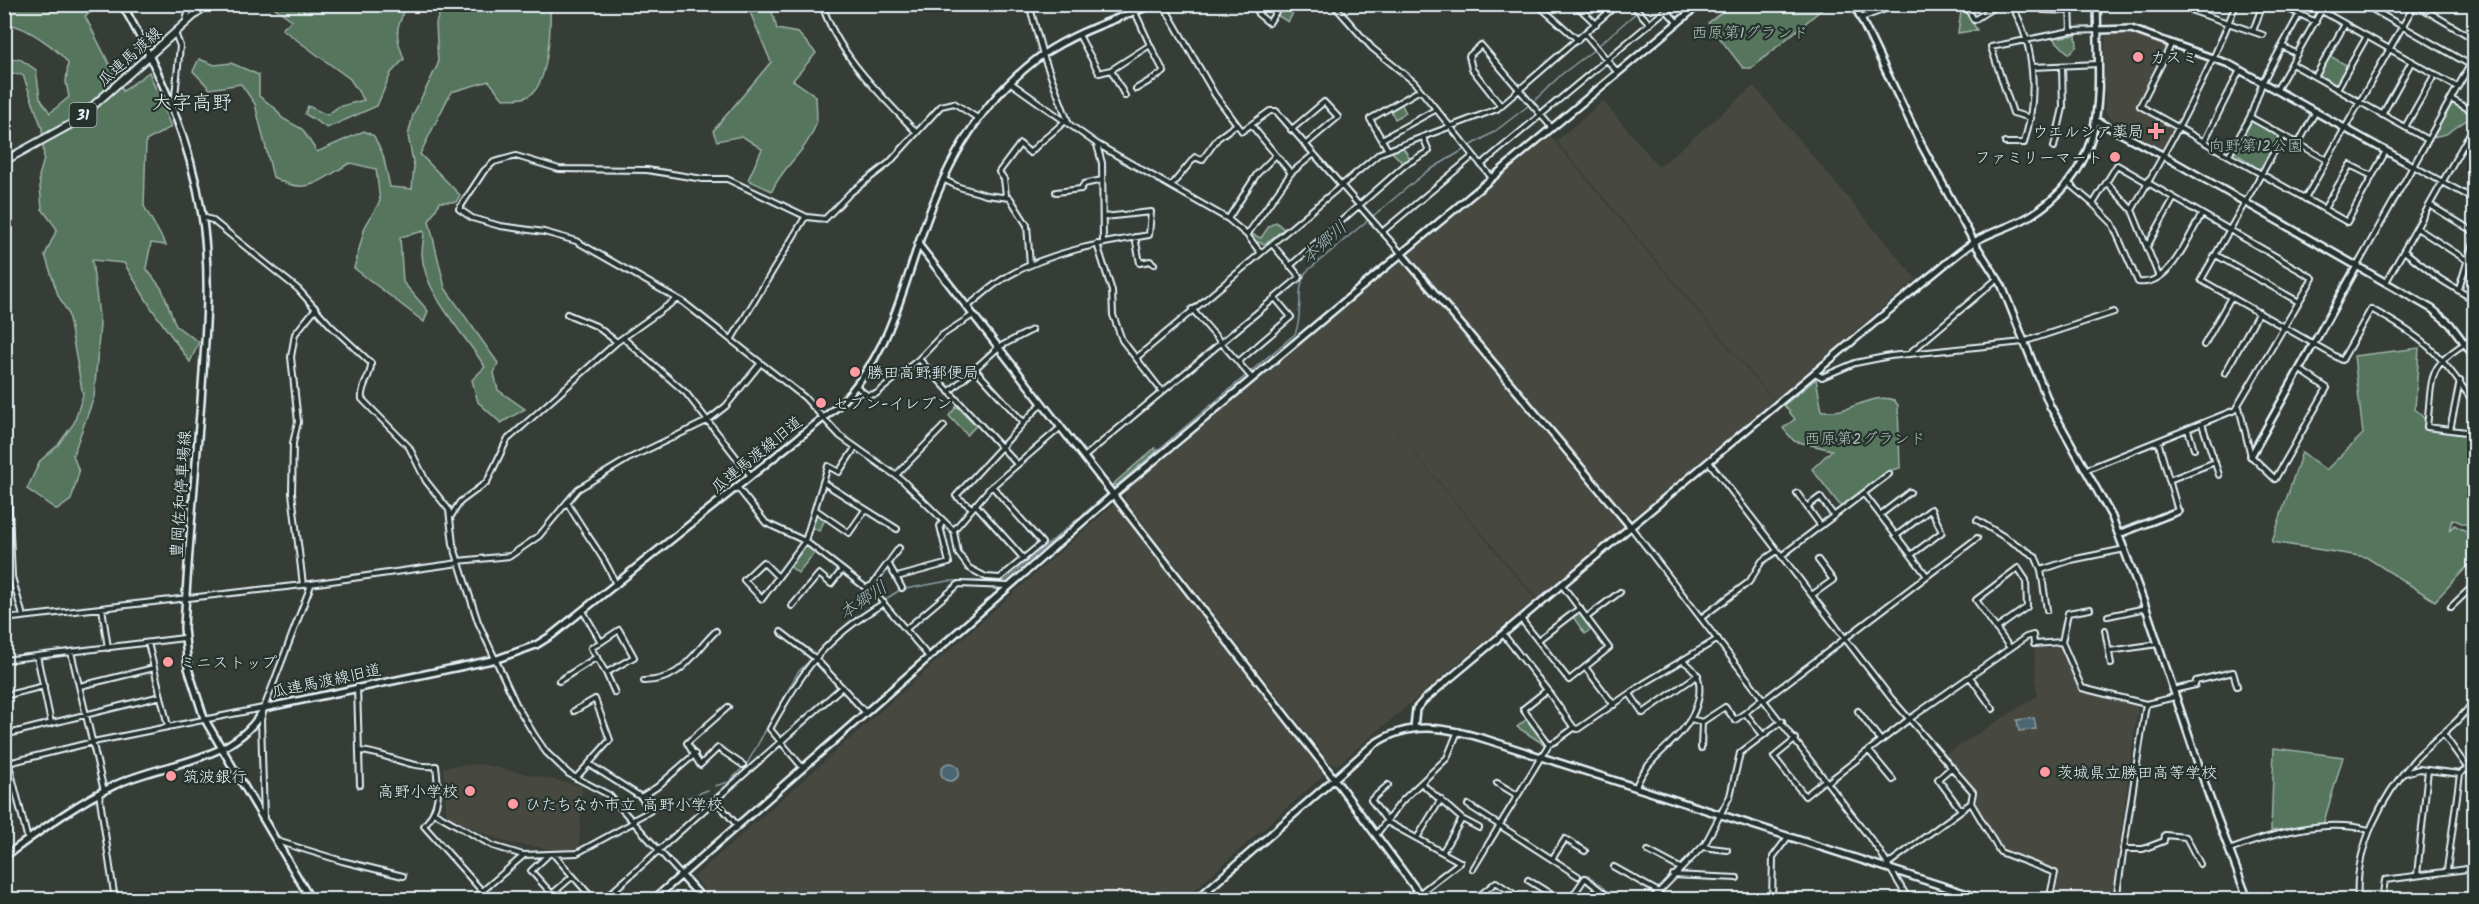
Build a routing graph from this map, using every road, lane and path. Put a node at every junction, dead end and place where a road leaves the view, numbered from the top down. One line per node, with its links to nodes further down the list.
1 (122, 4): 62 (street, 豊岡佐和停車場線)
2 (191, 4): 41 (street)
3 (207, 4): 41 (main road, 瓜連馬渡線 / 31)
4 (822, 4): 109 (street)
5 (1029, 4): 63 (street)
6 (1137, 4): 35 (street)
7 (1154, 4): 35 (street, 瓜連馬渡線旧道)
8 (1163, 4): 100 (street)
9 (1263, 4): 10 (street)
10 (1281, 4)
11 (1333, 4): 83 (street)
12 (1537, 4): 55 (street)
13 (1575, 4): 42 (street)
14 (1618, 4): 42 (street)
15 (1632, 4): 43 (street)
16 (1700, 4): 40 (street)
17 (1854, 4): 37 (street)
18 (1899, 4): 37 (street)
19 (1965, 4): 20 (street)
20 (2000, 4)
21 (2011, 4): 56 (street)
22 (2043, 4): 33 (street)
23 (2070, 4): 33 (street)
24 (2097, 4): 46 (street)
25 (2236, 4): 38 (street)
26 (2262, 4): 48 (street)
27 (2278, 4): 31 (street)
28 (2294, 4): 31 (street)
29 (2325, 4): 32 (street)
30 (2363, 4): 45 (street)
31 (2292, 10): 36 (street)
32 (2322, 10): 39 (street); 44 (street)
33 (2070, 11): 47 (street)
34 (2193, 11): 38 (street)
35 (1135, 12): 51 (street, 瓜連馬渡線旧道); 58 (street)
36 (2300, 13): 39 (street); 59 (street)
37 (1861, 18): 169 (street)
38 (2229, 22): 48 (street); 64 (street)
39 (2316, 22): 61 (street)
40 (1677, 23): 43 (street); 74 (street)
41 (185, 24): 49 (main road, 瓜連馬渡線 / 31)
42 (1596, 24): 50 (street)
43 (1650, 24): 65 (street)
44 (2345, 24): 53 (street); 76 (street)
45 (2402, 27): 54 (street); 60 (street); 70 (street)
46 (2098, 30): 47 (street); 57 (street); 67 (street)
47 (2071, 31): 56 (street)
48 (2253, 31): 52 (street)
49 (175, 33): 62 (main road, 瓜連馬渡線 / 31); 88 (street)
50 (1585, 34): 55 (street); 65 (street)
51 (1079, 35): 63 (street, 瓜連馬渡線旧道); 72 (street)
52 (2263, 36)
53 (2367, 36): 60 (street); 82 (street)
54 (2475, 39)
55 (1578, 40): 84 (street)
56 (2026, 40): 71 (street); 96 (street)
57 (2172, 43): 64 (street); 107 (street)
58 (1150, 45): 72 (street); 80 (street)
59 (2283, 47): 61 (street); 77 (street)
60 (2390, 49): 66 (street); 87 (street)
61 (2297, 54): 68 (street)
62 (151, 55): 88 (street, 豊岡佐和停車場線); 128 (main road, 瓜連馬渡線 / 31)
63 (1043, 55): 78 (street, 瓜連馬渡線旧道); 99 (street)
64 (2215, 58): 73 (street); 107 (street)
65 (1607, 60): 74 (street); 93 (street)
66 (2412, 61): 75 (street); 94 (street)
67 (2098, 64): 69 (street); 98 (street)
68 (2292, 64): 76 (street); 81 (street)
69 (2062, 66): 71 (street); 119 (street)
70 (2472, 66): 79 (street)
71 (2033, 67): 96 (street)
72 (1111, 70): 85 (street)
73 (2241, 70): 77 (street); 114 (street)
74 (1618, 74): 106 (street)
75 (2434, 74): 79 (street); 104 (street)
76 (2315, 77): 82 (street)
77 (2264, 81): 81 (street); 95 (street)
78 (1011, 83): 97 (street, 瓜連馬渡線旧道); 99 (street)
79 (2457, 87): 86 (street)
80 (1136, 89)
81 (2277, 89): 91 (street)
82 (2337, 89): 87 (street)
83 (1420, 90): 90 (street); 112 (street)
84 (1519, 91): 89 (street); 89 (street); 93 (street)
85 (1125, 96)
86 (2451, 99): 92 (street); 113 (street)
87 (2360, 102): 94 (street); 103 (street)
88 (174, 106): 159 (street, 豊岡佐和停車場線)
89 (1501, 106): 105 (street)
90 (1435, 110): 105 (street); 112 (street)
91 (2316, 111): 103 (street); 117 (street)
92 (2475, 112)
93 (1541, 115): 106 (street); 129 (street)
94 (2382, 115): 104 (street)
95 (2250, 117): 110 (street); 124 (street)
96 (2031, 118): 115 (street)
97 (979, 119): 109 (street); 134 (street, 瓜連馬渡線旧道)
98 (2097, 121): 126 (street); 138 (street)
99 (1067, 123): 116 (street); 145 (street)
100 (1237, 124): 101 (street); 142 (street)
101 (1252, 126): 108 (street); 122 (street)
102 (2475, 126): 137 (street)
103 (2345, 127): 121 (street); 127 (street)
104 (2405, 127): 113 (street)
105 (1449, 128): 111 (street); 125 (street)
106 (1553, 128): 135 (street)
107 (2180, 128): 114 (street); 126 (street)
108 (1291, 130): 118 (street); 118 (street)
109 (916, 132): 157 (street)
110 (2283, 136): 117 (street); 132 (street)
111 (1423, 137): 120 (street); 153 (street)
112 (1382, 139): 120 (street)
113 (2428, 140): 130 (street)
114 (2204, 142): 124 (street)
115 (2005, 143)
116 (1097, 144): 136 (street); 142 (street)
117 (2298, 144): 127 (street)
118 (1305, 146): 123 (street)
119 (2054, 147)
120 (1388, 150): 141 (street)
121 (2386, 151): 130 (street); 133 (street)
122 (1276, 155): 131 (street); 160 (street)
123 (1313, 155): 131 (street); 141 (street)
124 (2229, 155): 132 (street)
125 (1473, 156): 129 (street); 163 (street)
126 (2164, 156): 139 (street); 150 (street)
127 (2327, 160): 148 (street)
128 (4, 161)
129 (1481, 165): 135 (street)
130 (2414, 166): 137 (street); 183 (street)
131 (1291, 173): 165 (street)
132 (2262, 175): 148 (street); 150 (street)
133 (2372, 176): 154 (street); 154 (street)
134 (942, 178): 145 (street); 170 (street, 瓜連馬渡線旧道)
135 (1492, 178): 176 (street)
136 (1102, 180): 144 (street); 158 (street)
137 (2443, 182): 146 (street); 152 (street)
138 (2068, 183): 151 (street); 169 (street)
139 (2148, 183): 140 (street); 147 (street); 155 (street)
140 (2108, 184): 151 (street); 155 (street)
141 (1341, 185): 153 (street); 172 (street)
142 (1171, 186): 160 (street)
143 (2475, 186): 146 (street)
144 (1056, 192)
145 (1006, 195): 180 (street)
146 (2468, 196): 149 (street)
147 (2174, 198): 156 (street); 173 (street)
148 (2306, 199): 154 (street)
149 (2475, 199)
150 (2246, 202): 162 (street); 183 (street)
151 (2093, 204): 184 (street)
152 (2430, 205): 161 (street); 164 (street)
153 (1360, 206): 163 (street); 182 (street)
154 (2324, 209)
155 (2132, 210): 173 (street)
156 (2202, 214): 162 (street); 184 (street)
157 (807, 217): 190 (street); 204 (street)
158 (1104, 217): 166 (street); 168 (street)
159 (202, 218): 194 (street); 308 (street, 豊岡佐和停車場線)
160 (1228, 219): 165 (street)
161 (2416, 228): 174 (street); 178 (street)
162 (2230, 230): 177 (street); 192 (street)
163 (1382, 232): 176 (street)
164 (2475, 232)
165 (1247, 235): 175 (street)
166 (1135, 237): 168 (street); 179 (street)
167 (2475, 239): 178 (street)
168 (1103, 242): 171 (street)
169 (1974, 242): 185 (street); 221 (street)
170 (918, 244): 193 (street); 225 (street, 瓜連馬渡線旧道)
171 (1097, 244): 180 (street); 214 (street)
172 (1272, 244): 175 (street); 182 (street)
173 (2148, 246): 184 (street)
174 (2404, 251): 186 (street); 187 (street)
175 (1260, 252): 195 (street)
176 (1401, 254): 223 (street); 274 (street)
177 (2216, 255): 188 (street); 192 (street)
178 (2468, 260): 181 (street); 187 (street)
179 (1154, 264)
180 (1030, 265): 193 (street)
181 (2475, 265)
182 (1290, 266): 189 (street)
183 (2357, 266): 186 (street); 209 (street)
184 (2159, 277)
185 (1998, 278): 207 (street); 212 (street)
186 (2386, 282): 208 (street)
187 (2459, 289): 191 (street)
188 (2231, 297): 197 (street); 210 (street)
189 (1275, 298): 206 (street); 217 (street)
190 (676, 299): 202 (street); 204 (street)
191 (2475, 300)
192 (2299, 302): 200 (street)
193 (967, 307): 199 (street)
194 (316, 308): 271 (street); 298 (street)
195 (1192, 309): 206 (street); 214 (street)
196 (2114, 312): 207 (street)
197 (2259, 312): 200 (street); 222 (street)
198 (567, 314): 205 (street)
199 (974, 315): 211 (street); 216 (street)
200 (2285, 327): 209 (street); 230 (street)
201 (1032, 330): 211 (street)
202 (623, 338): 205 (street); 232 (street)
203 (2475, 338): 208 (street)
204 (731, 340): 218 (street)
205 (618, 342): 271 (street)
206 (1221, 342): 217 (street); 226 (street)
207 (2023, 342): 212 (street); 249 (street)
208 (2466, 343): 213 (street); 215 (street)
209 (2313, 344): 215 (street); 220 (street)
210 (2204, 345)
211 (999, 346): 219 (street); 228 (street)
212 (1910, 352): 221 (street)
213 (2475, 356)
214 (1136, 358): 226 (street)
215 (2443, 358): 224 (street); 238 (street)
216 (919, 359): 225 (street); 227 (street)
217 (1238, 362): 223 (street)
218 (760, 364): 231 (street); 232 (street)
219 (974, 368): 227 (street); 233 (street)
220 (2299, 369): 244 (street); 244 (street)
221 (1815, 373): 246 (street)
222 (2225, 373)
223 (1251, 377): 262 (street)
224 (2460, 381): 229 (street); 238 (street)
225 (857, 387): 231 (street, 瓜連馬渡線旧道)
226 (1161, 390): 245 (street)
227 (949, 392): 241 (street)
228 (1042, 403): 233 (street); 236 (street)
229 (2475, 404)
230 (2239, 406): 234 (street); 244 (street)
231 (823, 418): 242 (street); 253 (street, 瓜連馬渡線旧道)
232 (707, 421): 253 (street); 263 (street)
233 (1023, 422): 241 (street)
234 (2202, 424): 237 (street); 247 (street)
235 (944, 426): 251 (street)
236 (1061, 427): 245 (street); 248 (street)
237 (2188, 430): 239 (street); 243 (street)
238 (2450, 430): 240 (street)
239 (2158, 441): 249 (street); 255 (street)
240 (2475, 444)
241 (999, 446): 248 (street); 264 (street)
242 (855, 448): 251 (street); 256 (street)
243 (2194, 449)
244 (2251, 456)
245 (1084, 457): 262 (street)
246 (1709, 462): 274 (street); 284 (street)
247 (2215, 462): 252 (street); 255 (street)
248 (1017, 464): 257 (street)
249 (2085, 470): 278 (street)
250 (1889, 474): 261 (street)
251 (896, 475): 273 (street)
252 (2219, 475)
253 (751, 476): 258 (street, 瓜連馬渡線旧道)
254 (4, 480): 318 (street)
255 (2169, 480): 268 (street)
256 (824, 483): 266 (street); 267 (street)
257 (992, 486): 264 (street); 287 (street)
258 (737, 487): 281 (street); 299 (street, 瓜連馬渡線旧道)
259 (1910, 492): 269 (street)
260 (1797, 493): 265 (street)
261 (1864, 494): 269 (street); 270 (street)
262 (1113, 495): 303 (street); 415 (street)
263 (567, 502): 289 (street); 299 (street)
264 (973, 506): 277 (street); 287 (street)
265 (1807, 507): 270 (street); 275 (street)
266 (816, 510): 267 (street); 281 (street)
267 (865, 510): 276 (street)
268 (2178, 511): 278 (street)
269 (1880, 515): 279 (street)
270 (1834, 516): 275 (street)
271 (450, 517): 289 (street)
272 (1977, 520): 292 (street)
273 (943, 522): 277 (street); 295 (street)
274 (1630, 526): 300 (street); 321 (street)
275 (1821, 526): 286 (street)
276 (897, 529)
277 (954, 531): 296 (street)
278 (2119, 534): 283 (street)
279 (1896, 536): 285 (street); 285 (street)
280 (1977, 538): 293 (street)
281 (806, 542): 291 (street); 294 (street)
282 (899, 548): 290 (street)
283 (2125, 549): 292 (street); 314 (street)
284 (1778, 551): 286 (street); 321 (street)
285 (1911, 555): 293 (street)
286 (1782, 556): 307 (street)
287 (1024, 559): 296 (street)
288 (1818, 560): 307 (street)
289 (458, 562): 297 (street); 346 (street)
290 (888, 563): 295 (street); 304 (street)
291 (842, 570): 304 (street); 310 (street)
292 (2041, 570): 316 (street)
293 (1927, 576): 332 (street)
294 (778, 577): 294 (street)
295 (897, 577): 305 (street)
296 (1000, 578): 302 (street)
297 (311, 584): 298 (street); 374 (street)
298 (303, 585): 308 (street)
299 (616, 585): 317 (street, 瓜連馬渡線旧道)
300 (1562, 585): 313 (street); 323 (street)
301 (2475, 585): 311 (street)
302 (1002, 586): 303 (street); 324 (street)
303 (1010, 586): 344 (street)
304 (866, 588): 309 (street)
305 (902, 588)
306 (1620, 592): 320 (street)
307 (1812, 595): 332 (street)
308 (186, 598): 312 (street); 330 (street, 豊岡佐和停車場線)
309 (884, 603): 324 (street); 345 (street)
310 (792, 606)
311 (2451, 607)
312 (102, 608): 318 (street); 338 (street)
313 (1580, 608): 320 (street); 333 (street)
314 (2146, 608): 319 (street); 337 (street)
315 (2090, 609): 335 (street)
316 (2047, 610)
317 (583, 611): 334 (street); 346 (street, 瓜連馬渡線旧道)
318 (23, 616): 322 (street)
319 (2108, 616)
320 (1587, 617): 350 (street)
321 (1701, 618): 331 (street)
322 (4, 619)
323 (1521, 619): 329 (street); 333 (street)
324 (906, 629): 344 (street)
325 (1996, 629): 325 (street); 339 (street)
326 (2105, 630): 340 (street)
327 (716, 631): 356 (street)
328 (781, 632): 345 (street)
329 (1503, 634): 362 (street); 388 (street)
330 (184, 638): 336 (street); 381 (street, 豊岡佐和停車場線)
331 (1718, 639): 348 (street); 369 (street)
332 (1845, 639): 369 (street); 383 (street)
333 (1538, 640): 350 (street)
334 (601, 642): 343 (street); 352 (street)
335 (2062, 642): 339 (street); 371 (street)
336 (148, 643): 338 (street); 351 (street)
337 (2158, 644): 340 (street); 363 (street)
338 (108, 648): 341 (street)
339 (2010, 648): 354 (street)
340 (2109, 651): 349 (street)
341 (71, 652): 342 (street); 358 (street)
342 (37, 656): 347 (street); 357 (street)
343 (597, 657): 352 (street); 355 (street)
344 (929, 657): 378 (street)
345 (815, 658): 361 (street); 397 (street)
346 (497, 659): 360 (street, 瓜連馬渡線旧道); 417 (street)
347 (4, 660)
348 (1683, 661): 353 (street); 365 (street)
349 (2111, 664)
350 (1585, 667): 372 (street)
351 (154, 668): 358 (street); 367 (street)
352 (606, 673): 364 (street)
353 (1698, 675): 365 (street); 382 (street)
354 (1970, 677): 375 (street); 383 (street)
355 (559, 681)
356 (644, 681)
357 (44, 686): 366 (street); 385 (street)
358 (80, 686): 380 (street)
359 (2237, 686): 363 (street)
360 (357, 687): 374 (street, 瓜連馬渡線旧道); 402 (street)
361 (842, 687): 378 (street); 397 (street)
362 (1547, 690): 389 (street); 398 (street)
363 (2172, 690): 368 (street)
364 (615, 693)
365 (1630, 694): 372 (street)
366 (4, 696)
367 (161, 696): 380 (street); 387 (street)
368 (2175, 697): 371 (street); 452 (street)
369 (1763, 699): 379 (street); 384 (street)
370 (2475, 700): 393 (street)
371 (2146, 704): 449 (street)
372 (1614, 705): 389 (street)
373 (728, 707): 404 (street)
374 (264, 708): 381 (street); 401 (street, 瓜連馬渡線旧道); 436 (street)
375 (1993, 709)
376 (574, 711): 407 (street)
377 (1858, 711): 395 (street)
378 (865, 712): 410 (street)
379 (1745, 713): 386 (street); 392 (street)
380 (86, 715): 385 (street); 396 (street)
381 (204, 718): 387 (street); 401 (street, 豊岡佐和停車場線)
382 (1691, 719): 386 (street); 424 (street)
383 (1908, 720): 395 (street); 409 (street)
384 (1782, 721): 392 (street); 394 (street)
385 (51, 723): 391 (street)
386 (1702, 723): 400 (street)
387 (168, 726): 396 (street)
388 (1414, 728): 390 (street); 415 (street)
389 (1574, 728): 398 (street)
390 (1458, 731): 405 (street); 420 (street)
391 (4, 735)
392 (1762, 735): 434 (street)
393 (2444, 735): 411 (street); 413 (street)
394 (1796, 739): 419 (street); 419 (street)
395 (1881, 741): 403 (street)
396 (93, 742): 406 (street); 425 (street)
397 (781, 742): 410 (street); 429 (street)
398 (1549, 744): 405 (street)
399 (4, 745): 406 (street)
400 (1701, 748)
401 (222, 750): 425 (street); 436 (street, 豊岡佐和停車場線)
402 (360, 751): 422 (street); 433 (street)
403 (1869, 751): 418 (street); 419 (street)
404 (695, 754): 408 (street); 427 (street)
405 (1540, 757): 424 (street); 426 (street)
406 (7, 763): 446 (street)
407 (589, 764): 417 (street); 427 (street)
408 (742, 765)
409 (1952, 767): 430 (street); 432 (street)
410 (803, 768): 439 (street)
411 (2466, 769): 414 (street); 416 (street)
412 (2428, 770): 413 (street); 414 (street); 471 (street)
413 (2405, 772): 442 (street)
414 (2460, 774): 468 (street)
415 (1333, 777): 443 (street); 491 (street)
416 (2475, 777)
417 (576, 778): 437 (street)
418 (1893, 780)
419 (1827, 781): 461 (street)
420 (1421, 783): 428 (street); 438 (street)
421 (1497, 783): 426 (street)
422 (360, 785)
423 (1388, 785): 438 (street)
424 (1636, 787): 434 (street)
425 (101, 792): 446 (street); 483 (street)
426 (1517, 795): 440 (street)
427 (641, 797): 437 (street)
428 (1441, 799): 435 (street); 445 (street)
429 (715, 800): 439 (street); 450 (street)
430 (1971, 803): 432 (street); 501 (street)
431 (1468, 805): 440 (street)
432 (1961, 810): 461 (street)
433 (435, 813): 456 (street); 477 (street)
434 (1720, 814): 444 (street); 448 (street)
435 (1462, 819): 441 (street); 453 (street)
436 (264, 820): 447 (street, 豊岡佐和停車場線)
437 (633, 821): 450 (street); 458 (street)
438 (1387, 822): 443 (street); 445 (street)
439 (737, 825): 469 (street)
440 (1500, 825): 460 (street); 464 (street)
441 (1479, 828)
442 (2369, 830): 452 (street); 504 (street)
443 (1376, 834): 480 (street)
444 (1788, 836): 467 (street); 497 (street)
445 (1418, 838): 453 (street)
446 (28, 840): 459 (street)
447 (277, 841): 472 (street); 484 (street, 豊岡佐和停車場線)
448 (1703, 847): 451 (street); 465 (street)
449 (2123, 849): 462 (street); 502 (street)
450 (658, 850): 469 (street); 488 (street)
451 (1727, 850)
452 (2229, 850): 503 (street)
453 (1443, 851): 480 (street)
454 (1585, 851): 460 (street)
455 (1648, 851): 465 (street)
456 (523, 855): 457 (street); 477 (street)
457 (547, 855): 458 (street); 473 (street)
458 (554, 855): 473 (street)
459 (4, 856)
460 (1552, 859): 474 (street)
461 (1888, 864): 467 (street)
462 (2200, 864)
463 (1614, 867): 478 (street)
464 (1473, 868)
465 (1680, 868): 470 (street)
466 (2475, 868): 468 (street)
467 (1892, 869): 479 (street); 498 (street)
468 (2447, 870): 471 (street)
469 (681, 874): 489 (street); 490 (street)
470 (1673, 875): 475 (street); 478 (street)
471 (2417, 875): 505 (street)
472 (403, 876)
473 (573, 876): 487 (street)
474 (1578, 876)
475 (1737, 878)
476 (1528, 880): 481 (street)
477 (482, 890): 485 (street); 486 (street)
478 (1657, 891): 496 (street)
479 (1959, 891): 499 (street); 500 (street)
480 (1420, 893): 492 (street)
481 (1549, 893)
482 (1570, 899): 495 (street)
483 (115, 900)
484 (312, 900)
485 (472, 900)
486 (490, 900)
487 (594, 900)
488 (603, 900)
489 (653, 900)
490 (704, 900)
491 (1196, 900)
492 (1424, 900)
493 (1473, 900): 494 (street)
494 (1523, 900)
495 (1607, 900)
496 (1651, 900)
497 (1772, 900)
498 (1909, 900)
499 (1956, 900)
500 (1986, 900)
501 (2049, 900)
502 (2116, 900)
503 (2248, 900)
504 (2358, 900)
505 (2382, 900)

